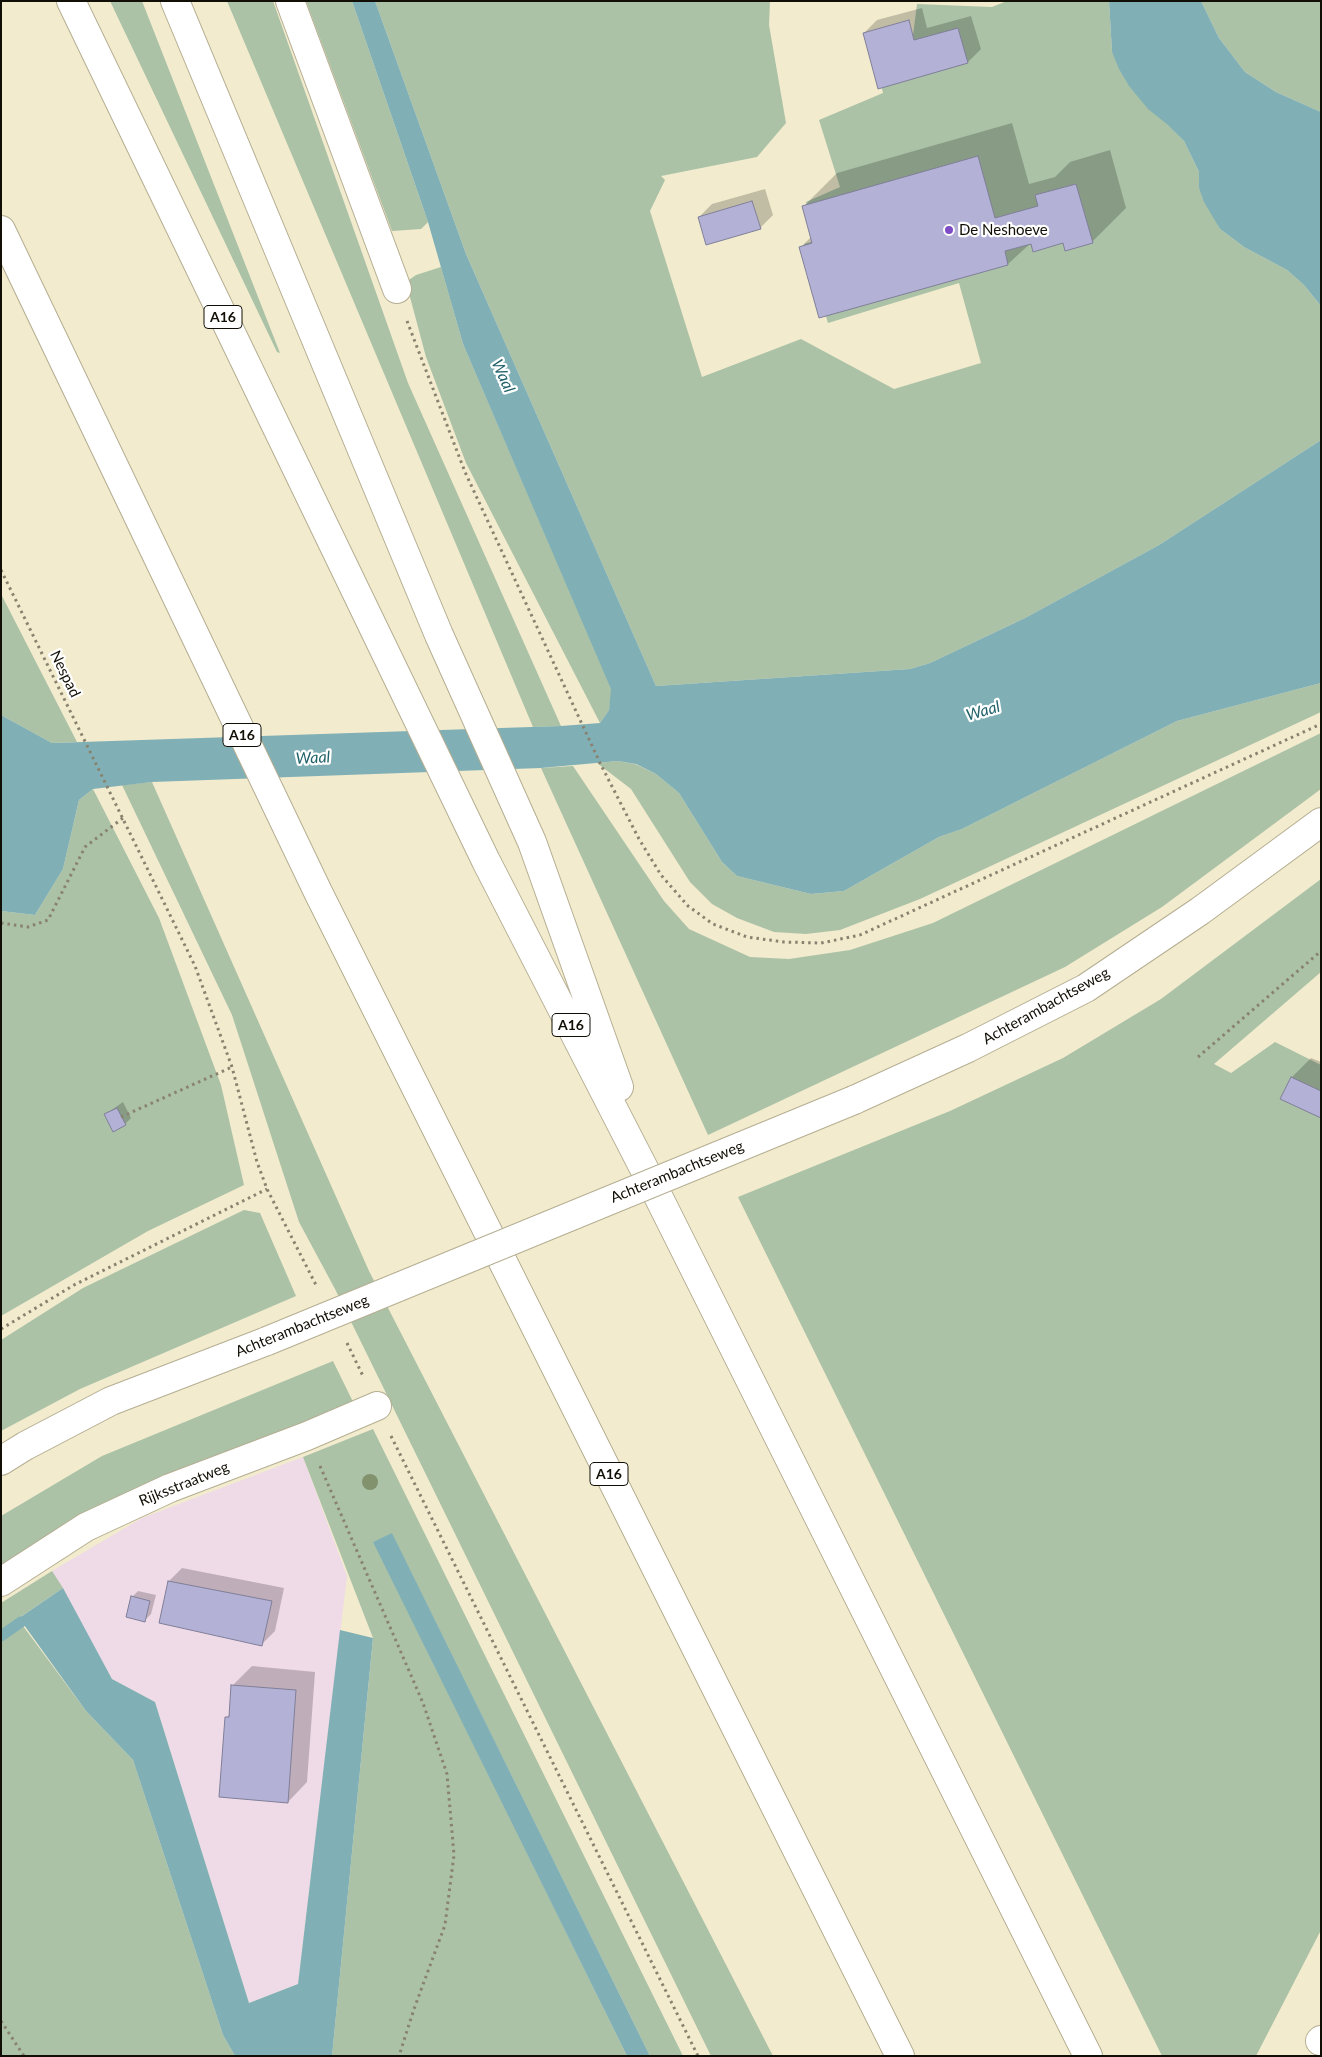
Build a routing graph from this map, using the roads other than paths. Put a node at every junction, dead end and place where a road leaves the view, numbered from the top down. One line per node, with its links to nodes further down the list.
1 (70, 1): 7 (main road, A16)
2 (175, 1): 7 (main road, A16)
3 (290, 1): 5 (main road)
4 (1, 230): 11 (main road, A16)
5 (397, 289)
6 (1321, 822): 9 (main road, Achterambachtseweg, bridge)
7 (655, 1190): 12 (main road, A16)
8 (377, 1406): 10 (main road, Rijksstraatweg)
9 (1, 1461)
10 (1, 1582)
11 (900, 2056)
12 (1088, 2056)

